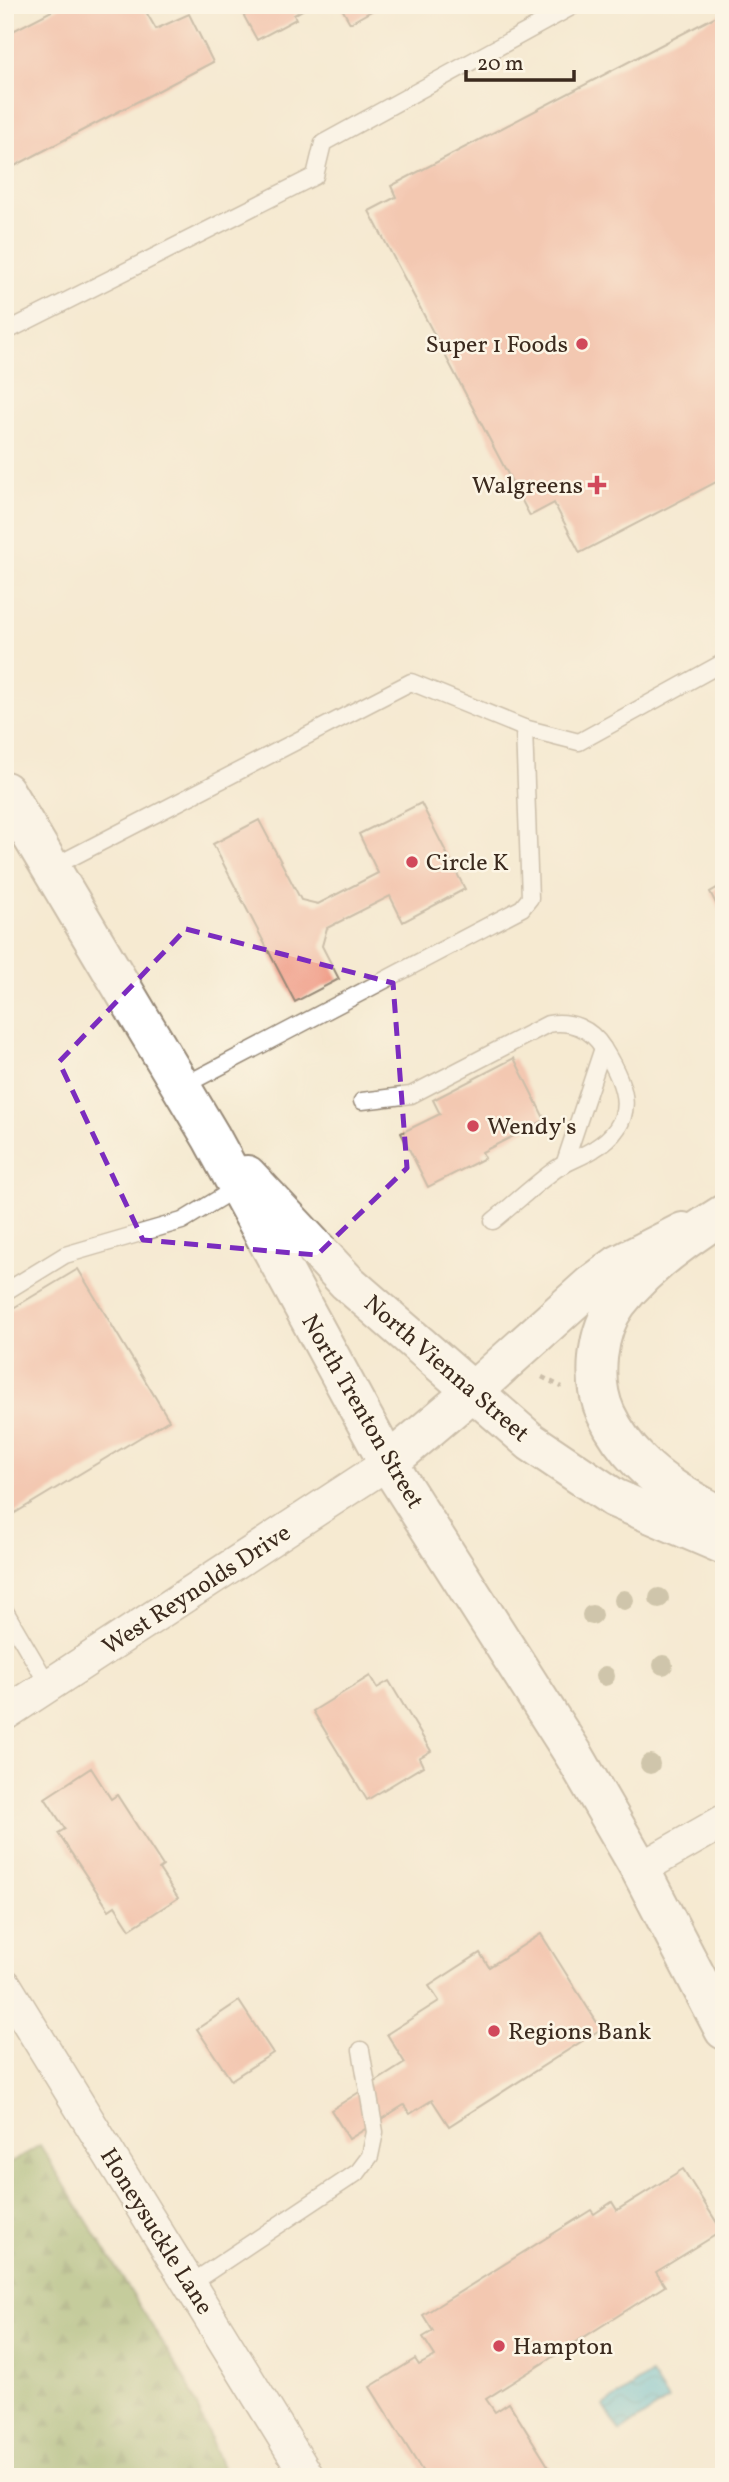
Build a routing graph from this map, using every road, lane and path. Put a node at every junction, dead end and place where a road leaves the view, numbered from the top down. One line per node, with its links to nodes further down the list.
1 (575, 5): 2 (lane)
2 (5, 332)
3 (724, 662): 4 (lane)
4 (524, 729): 6 (lane); 8 (lane)
5 (5, 791): 6 (main road, North Trenton Street)
6 (51, 868): 8 (main road, North Trenton Street)
7 (603, 1048): 9 (lane); 11 (lane); 11 (lane)
8 (181, 1087): 10 (main road, North Trenton Street)
9 (362, 1101)
10 (211, 1137): 12 (main road, North Trenton Street); 18 (main road, North Vienna Street)
11 (564, 1165): 14 (lane)
12 (238, 1187): 15 (lane); 19 (main road, North Trenton Street)
13 (724, 1214): 18 (main road); 20 (main road)
14 (493, 1221)
15 (5, 1292)
16 (540, 1376): 17 (path)
17 (573, 1387)
18 (472, 1392): 19 (main road); 21 (main road, North Vienna Street)
19 (387, 1463): 23 (street, West Reynolds Drive); 26 (main road, North Trenton Street)
20 (724, 1518)
21 (724, 1545)
22 (5, 1611): 23 (lane)
23 (49, 1686): 24 (street, West Reynolds Drive)
24 (5, 1714)
25 (724, 1821): 26 (street)
26 (640, 1869): 28 (main road, North Trenton Street)
27 (5, 1985): 30 (street, Honeysuckle Lane)
28 (724, 2030)
29 (361, 2050): 30 (lane)
30 (190, 2284): 31 (street, Honeysuckle Lane)
31 (308, 2477)

